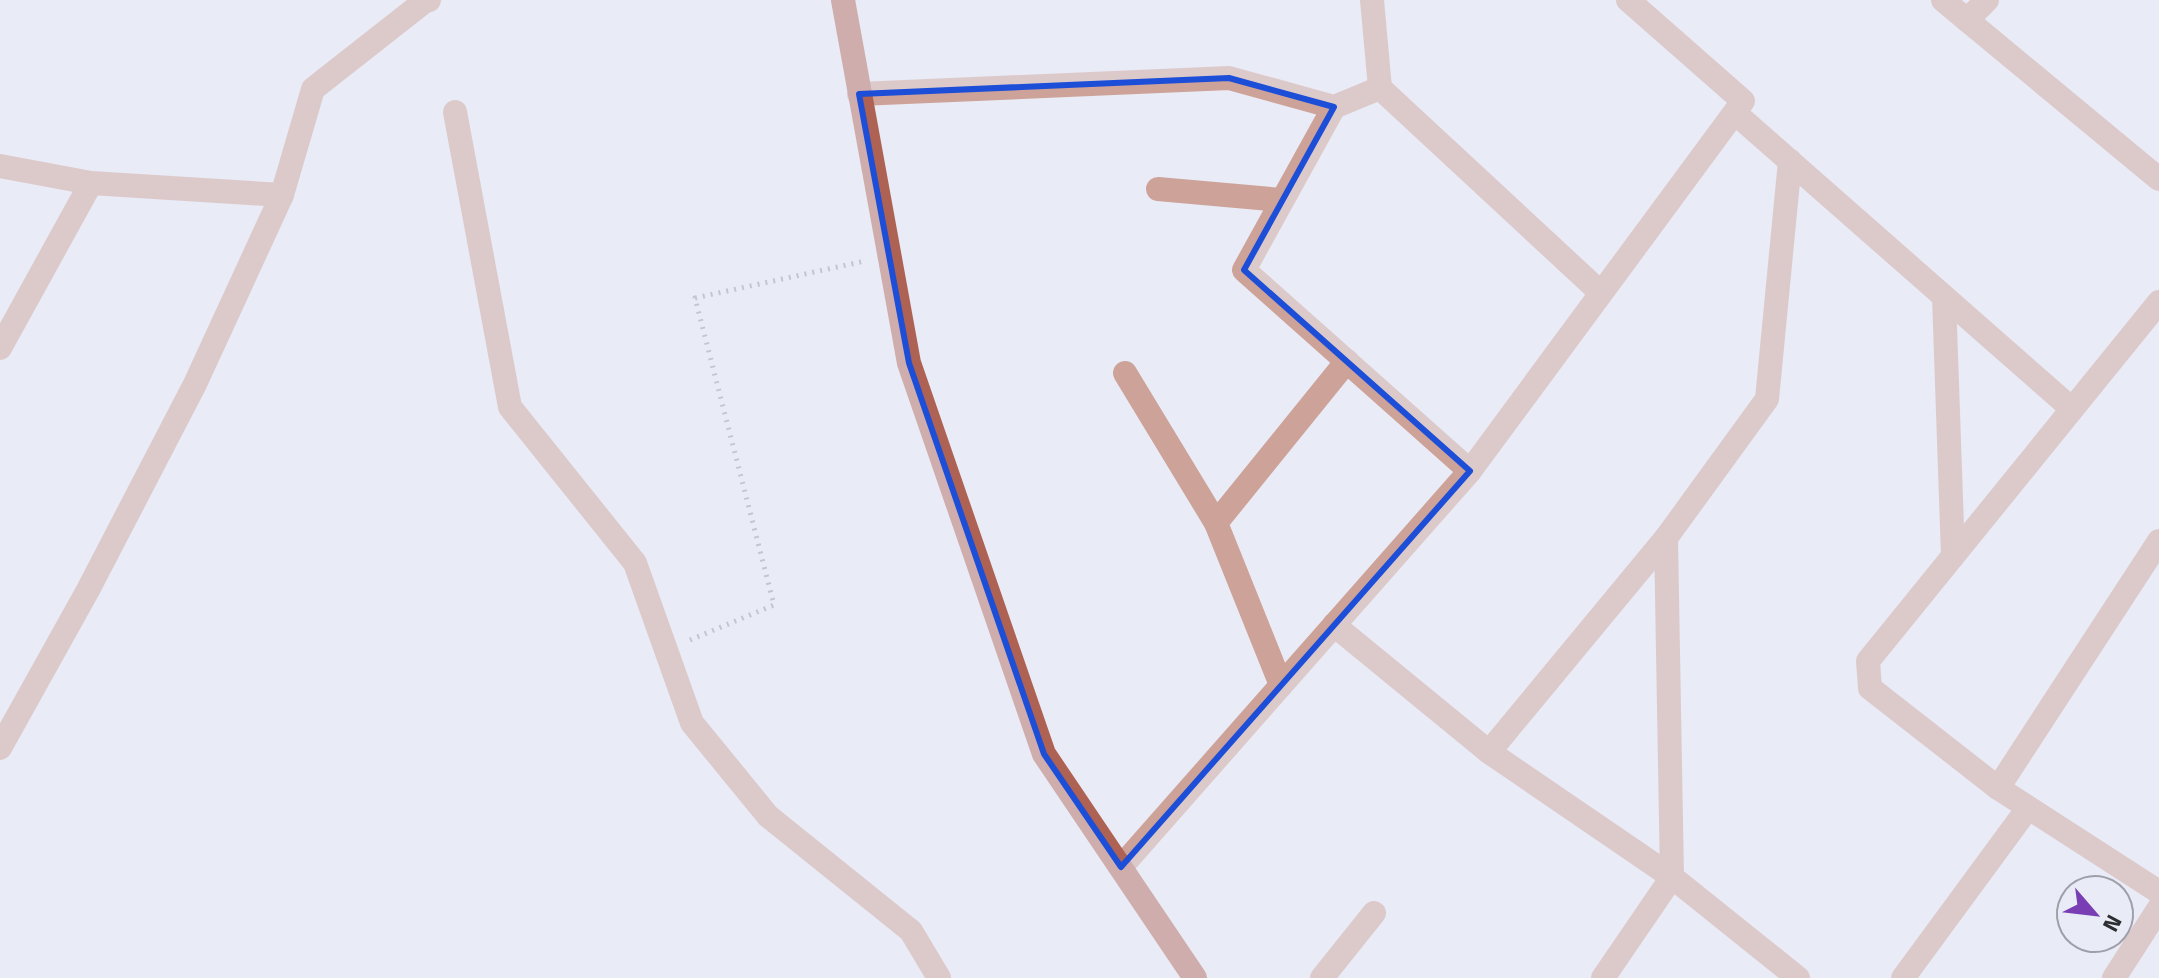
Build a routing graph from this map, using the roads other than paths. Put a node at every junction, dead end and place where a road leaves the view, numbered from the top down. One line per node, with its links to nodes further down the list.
1 (426, 0): 18 (street)
2 (843, 0): 9 (main road)
3 (1372, 0): 8 (street)
4 (1628, 0): 12 (street)
5 (1943, 0): 7 (street)
6 (1987, 0): 7 (street)
7 (1967, 20): 15 (street)
8 (1380, 88): 10 (street); 20 (street)
9 (859, 94): 10 (street); 38 (main road)
10 (1334, 107): 19 (street)
11 (455, 112): 43 (street)
12 (1735, 113): 13 (street); 20 (street)
13 (1790, 161): 21 (street); 29 (street)
14 (0, 166): 16 (street)
15 (2159, 179)
16 (91, 183): 18 (street); 23 (street)
17 (1158, 189): 19 (street)
18 (282, 195): 34 (street)
19 (1282, 200): 24 (street)
20 (1601, 293): 27 (street)
21 (1944, 297): 26 (street); 31 (street)
22 (2159, 302): 26 (street)
23 (0, 348)
24 (1347, 361): 27 (street); 28 (street)
25 (1125, 373): 28 (street)
26 (2072, 409): 31 (street)
27 (1470, 471): 32 (street)
28 (1216, 523): 33 (street)
29 (1666, 538): 35 (street); 39 (street)
30 (2159, 541): 36 (street)
31 (1953, 556): 36 (street)
32 (1334, 625): 33 (street); 35 (street)
33 (1281, 685): 38 (street)
34 (0, 748)
35 (1489, 752): 39 (street)
36 (1998, 788): 37 (street)
37 (2028, 808): 40 (street); 48 (street)
38 (1121, 867): 44 (main road)
39 (1672, 877): 46 (street); 47 (street)
40 (2159, 892)
41 (2159, 908): 49 (street)
42 (1374, 913): 45 (street)
43 (939, 978)
44 (1195, 978)
45 (1322, 978)
46 (1603, 978)
47 (1798, 978)
48 (1903, 978)
49 (2114, 978)

